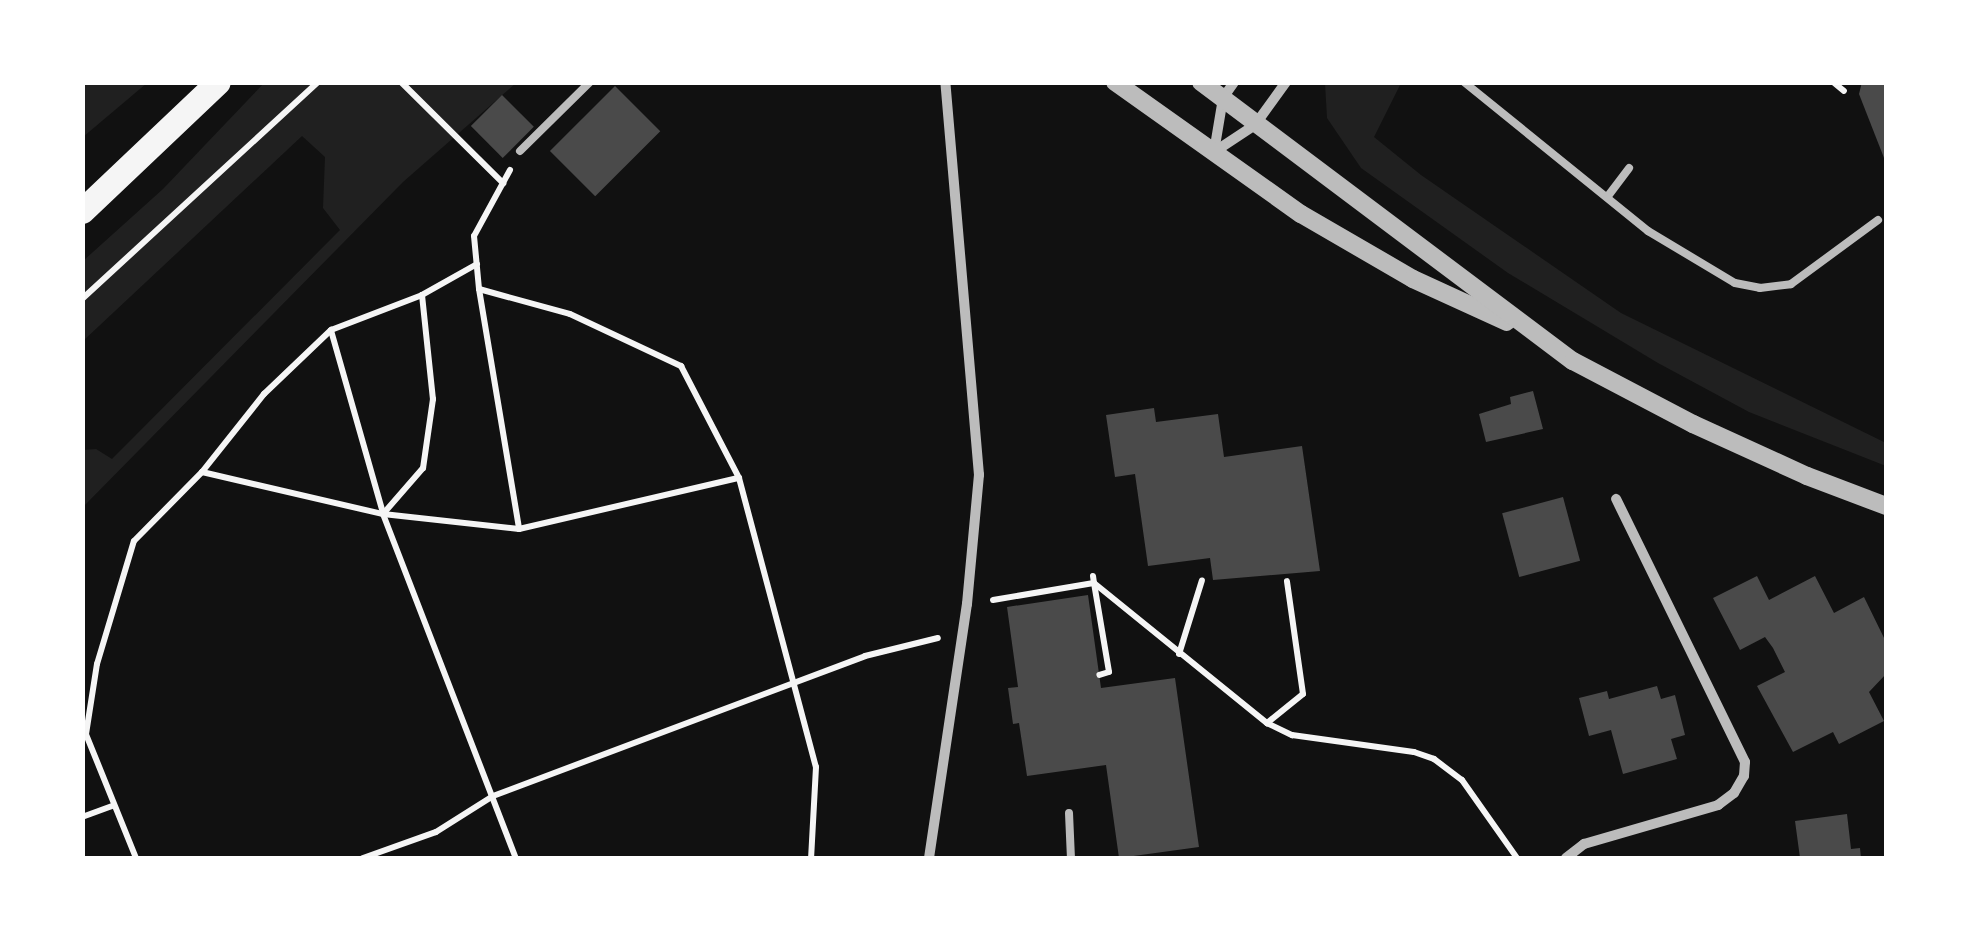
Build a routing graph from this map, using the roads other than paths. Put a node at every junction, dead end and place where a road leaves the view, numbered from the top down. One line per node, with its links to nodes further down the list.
1 (218, 82): 15 (main road)
2 (590, 82): 11 (lane)
3 (945, 82): 21 (street)
4 (1115, 82): 12 (street)
5 (1201, 82): 9 (street)
6 (1234, 82): 9 (street)
7 (1286, 82): 10 (street)
8 (1464, 82): 14 (lane)
9 (1223, 98): 10 (street); 12 (street)
10 (1255, 125): 12 (street); 17 (street)
11 (520, 151)
12 (1214, 153): 17 (street)
13 (1629, 168): 14 (lane)
14 (1608, 196): 16 (lane)
15 (82, 211)
16 (1878, 220)
17 (1530, 333): 19 (street)
18 (1616, 499): 23 (street)
19 (1886, 506)
20 (1069, 813): 22 (lane)
21 (929, 858)
22 (1071, 858)
23 (1566, 858)

